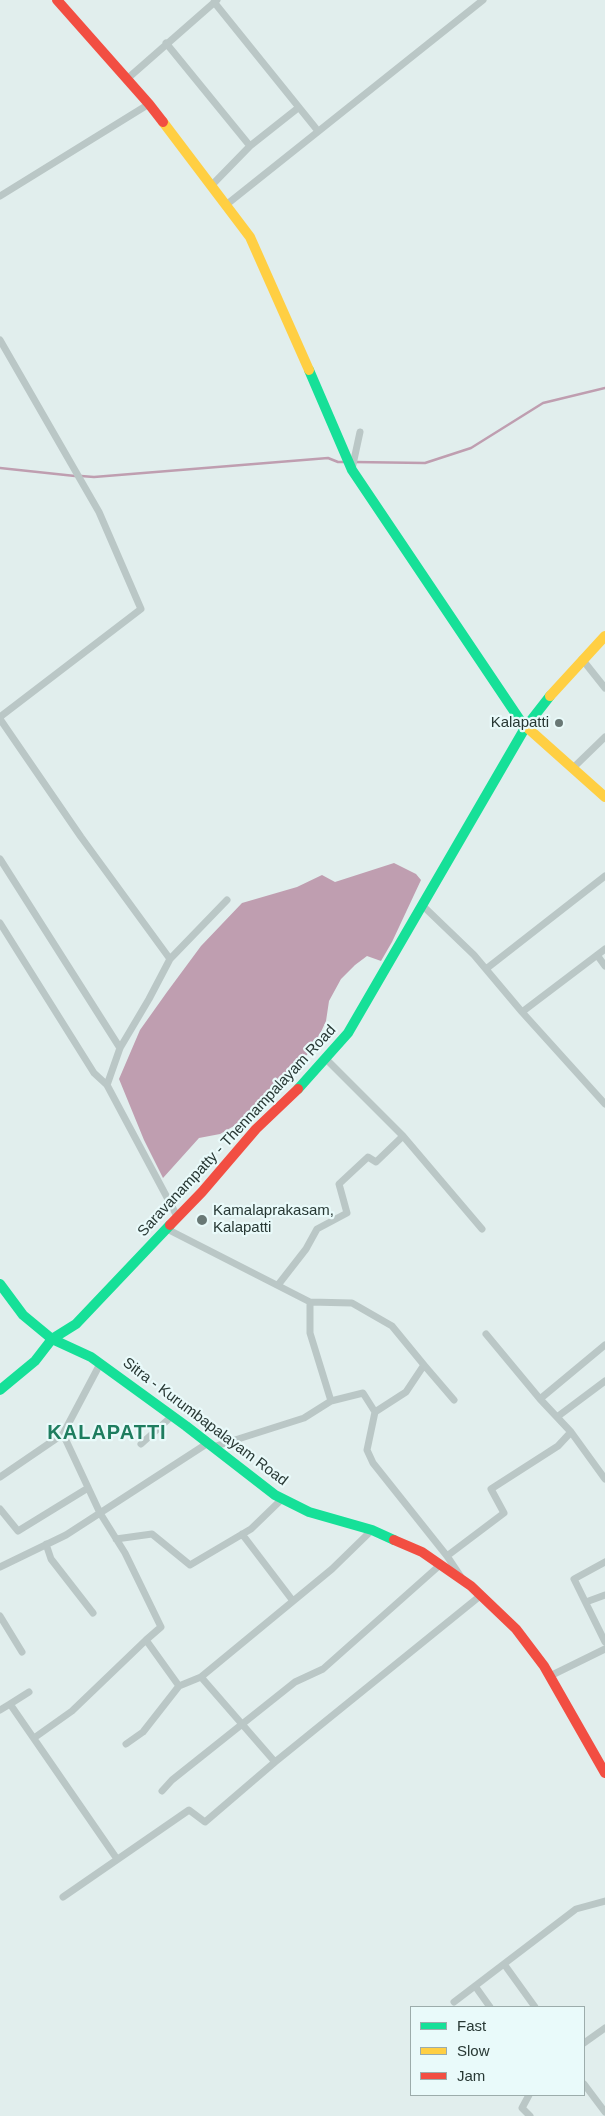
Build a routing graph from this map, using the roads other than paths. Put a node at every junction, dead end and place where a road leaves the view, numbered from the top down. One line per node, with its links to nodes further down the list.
1 (57, 0): 5 (main road)
2 (484, 0): 8 (street)
3 (215, 1): 4 (street); 7 (street)
4 (166, 42): 5 (street); 9 (street)
5 (127, 79): 6 (main road)
6 (149, 104): 10 (main road); 11 (street)
7 (298, 108): 8 (street); 9 (street)
8 (318, 131): 12 (street)
9 (250, 146): 10 (street)
10 (211, 186): 12 (main road)
11 (0, 196)
12 (226, 205): 15 (main road)
13 (0, 340): 19 (street)
14 (360, 432): 15 (street)
15 (352, 470): 20 (main road)
16 (605, 636): 17 (main road, Saravanampatty - Thennampalayam Road)
17 (582, 659): 18 (street); 20 (main road, Saravanampatty - Thennampalayam Road)
18 (605, 688)
19 (0, 718): 31 (street)
20 (525, 728): 22 (main road); 27 (main road, Saravanampatty - Thennampalayam Road)
21 (605, 737): 22 (street)
22 (573, 768): 23 (main road)
23 (605, 797)
24 (0, 859): 35 (street)
25 (605, 876): 33 (street)
26 (227, 900): 31 (street)
27 (422, 905): 33 (street); 36 (main road, Saravanampatty - Thennampalayam Road)
28 (0, 923): 37 (street)
29 (605, 948): 30 (street)
30 (597, 955): 32 (street); 34 (street)
31 (170, 959): 35 (street)
32 (605, 966)
33 (486, 969): 34 (street)
34 (522, 1012): 38 (street)
35 (120, 1048): 37 (street)
36 (326, 1059): 39 (street); 40 (main road, Saravanampatty - Thennampalayam Road)
37 (107, 1085): 40 (street)
38 (605, 1104)
39 (403, 1136): 41 (street); 44 (street)
40 (178, 1218): 42 (main road, Saravanampatty - Thennampalayam Road)
41 (482, 1229)
42 (167, 1230): 44 (street); 47 (main road, Saravanampatty - Thennampalayam Road)
43 (0, 1284): 47 (main road, Sitra - Kurumbapalayam Road)
44 (278, 1285): 45 (street)
45 (310, 1302): 50 (street); 55 (street)
46 (486, 1334): 53 (street)
47 (52, 1339): 49 (main road, Sitra - Kurumbapalayam Road); 52 (main road, Saravanampatty - Thennampalayam Road)
48 (605, 1345): 53 (street)
49 (100, 1364): 57 (main road, Sitra - Kurumbapalayam Road); 60 (street)
50 (424, 1365): 54 (street); 56 (street)
51 (605, 1381): 58 (street)
52 (0, 1390)
53 (540, 1399): 58 (street)
54 (454, 1400)
55 (331, 1401): 56 (street); 62 (street)
56 (375, 1412): 73 (street)
57 (172, 1416): 61 (street); 62 (main road, Sitra - Kurumbapalayam Road)
58 (557, 1417): 59 (street)
59 (571, 1432): 64 (street); 73 (street)
60 (63, 1434): 63 (street); 65 (street)
61 (141, 1444)
62 (210, 1445): 66 (main road, Sitra - Kurumbapalayam Road); 68 (street)
63 (0, 1477)
64 (605, 1479)
65 (88, 1488): 67 (street); 68 (street)
66 (282, 1499): 69 (main road, Sitra - Kurumbapalayam Road); 70 (street)
67 (0, 1509)
68 (100, 1513): 71 (street); 72 (street)
69 (372, 1530): 75 (main road, Sitra - Kurumbapalayam Road); 80 (street)
70 (242, 1534): 71 (street); 80 (street)
71 (116, 1539): 84 (street)
72 (46, 1544): 76 (street); 82 (street)
73 (447, 1556): 77 (street)
74 (605, 1562): 81 (street)
75 (440, 1565): 77 (main road, Sitra - Kurumbapalayam Road); 94 (street)
76 (0, 1567)
77 (464, 1582): 79 (main road, Sitra - Kurumbapalayam Road)
78 (605, 1595): 81 (street)
79 (480, 1596): 88 (main road, Sitra - Kurumbapalayam Road); 98 (street)
80 (293, 1601): 89 (street)
81 (586, 1602): 85 (street)
82 (93, 1612)
83 (0, 1616): 87 (street)
84 (146, 1640): 90 (street); 95 (street)
85 (605, 1642)
86 (605, 1649): 88 (street)
87 (22, 1652)
88 (550, 1676): 97 (main road, Sitra - Kurumbapalayam Road)
89 (201, 1677): 90 (street); 94 (street)
90 (179, 1686): 96 (street)
91 (29, 1692): 92 (street)
92 (10, 1704): 93 (street); 95 (street)
93 (0, 1710)
94 (242, 1724): 98 (street); 100 (street)
95 (34, 1738): 101 (street)
96 (126, 1744)
97 (602, 1761): 99 (main road, Sitra - Kurumbapalayam Road)
98 (275, 1762): 101 (street)
99 (605, 1773)
100 (162, 1791)
101 (117, 1859): 102 (street)
102 (63, 1897)
103 (605, 1901): 104 (street)
104 (504, 1964): 105 (street); 108 (street)
105 (475, 1986): 106 (street); 107 (street)
106 (454, 2002)
107 (489, 2006)
108 (534, 2006)
109 (605, 2028): 110 (street)
110 (585, 2042)
111 (585, 2085): 113 (street)
112 (528, 2096): 114 (street)
113 (605, 2112)
114 (530, 2116)

